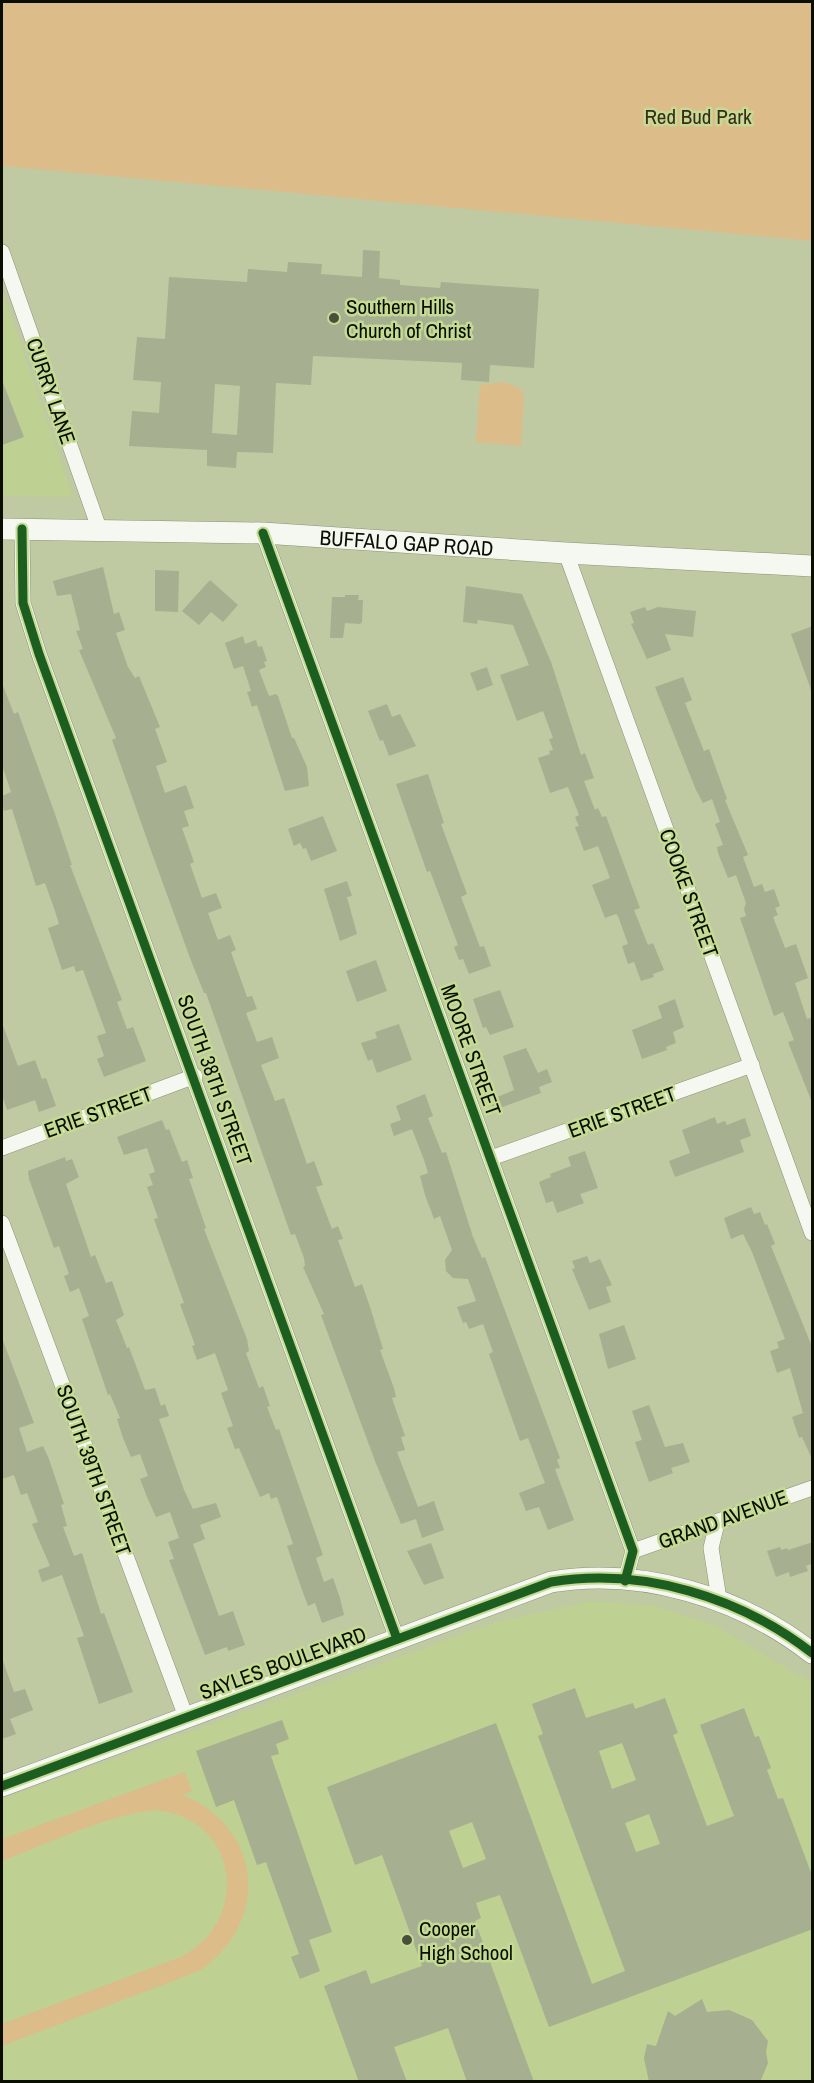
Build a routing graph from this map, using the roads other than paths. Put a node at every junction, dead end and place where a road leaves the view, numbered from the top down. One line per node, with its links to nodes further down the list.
1 (2, 252): 3 (street, CURRY LANE)
2 (12, 529): 3 (street, BUFFALO GAP ROAD); 8 (street, SOUTH 38TH STREET)
3 (100, 531): 4 (street, BUFFALO GAP ROAD)
4 (263, 533): 5 (street, BUFFALO GAP ROAD); 10 (street, MOORE STREET)
5 (566, 553): 6 (street, BUFFALO GAP ROAD); 7 (street, COOKE STREET)
6 (813, 566)
7 (752, 1065): 10 (street, ERIE STREET); 12 (street, COOKE STREET)
8 (195, 1076): 9 (street, ERIE STREET); 18 (street, SOUTH 38TH STREET)
9 (2, 1148)
10 (491, 1158): 15 (street, MOORE STREET)
11 (2, 1223): 20 (street, SOUTH 39TH STREET)
12 (813, 1233)
13 (813, 1488): 14 (street, GRAND AVENUE)
14 (717, 1523): 15 (street, GRAND AVENUE); 17 (street)
15 (633, 1551): 16 (street)
16 (626, 1581): 17 (street, SAYLES BOULEVARD); 18 (street, SAYLES BOULEVARD)
17 (719, 1599): 19 (street, SAYLES BOULEVARD)
18 (397, 1640): 20 (street, SAYLES BOULEVARD)
19 (813, 1653)
20 (186, 1718): 21 (street, SAYLES BOULEVARD)
21 (2, 1786)

